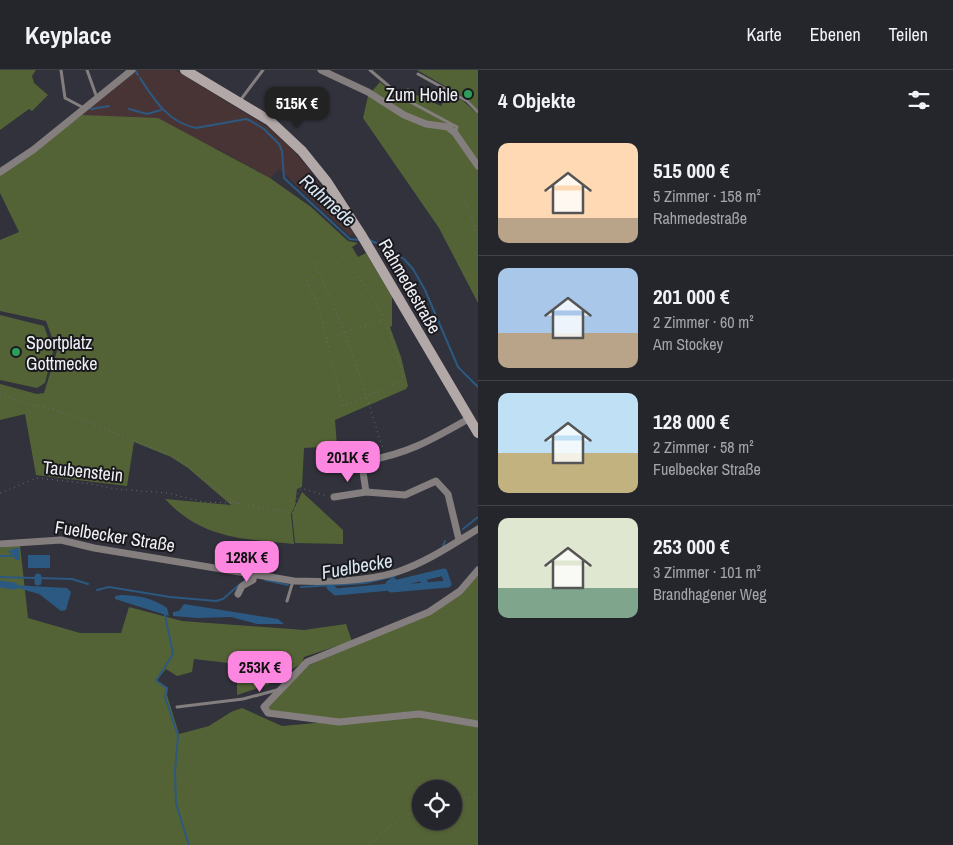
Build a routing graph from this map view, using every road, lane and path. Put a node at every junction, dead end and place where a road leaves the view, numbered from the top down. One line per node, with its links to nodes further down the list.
1 (61, 70): 11 (lane)
2 (87, 70): 9 (lane)
3 (132, 70): 9 (street)
4 (185, 70): 10 (main road, Rahmedestraße)
5 (263, 70): 10 (lane)
6 (321, 70): 13 (street)
7 (370, 70): 13 (lane)
8 (418, 74): 12 (lane)
9 (97, 98): 11 (street)
10 (239, 102): 26 (main road, Rahmedestraße)
11 (84, 108): 15 (street)
12 (478, 112)
13 (455, 133): 14 (street)
14 (478, 166)
15 (0, 172)
16 (464, 197): 17 (path)
17 (478, 237)
18 (328, 241): 21 (path)
19 (314, 263): 22 (path)
20 (304, 276): 23 (path)
21 (384, 320): 22 (path); 25 (path)
22 (344, 332): 23 (path); 25 (path)
23 (326, 338): 25 (path)
24 (0, 394): 32 (path)
25 (367, 397): 28 (path)
26 (470, 418): 27 (main road, Rahmedestraße); 28 (street)
27 (478, 433)
28 (386, 457): 29 (street)
29 (366, 492): 31 (street); 34 (street)
30 (0, 493): 32 (path, Taubenstein)
31 (334, 497): 32 (path, Taubenstein)
32 (236, 503)
33 (478, 529): 34 (street, Fuelbecker Straße)
34 (459, 540): 38 (street, Fuelbecker Straße)
35 (0, 544): 37 (street, Fuelbecker Straße)
36 (478, 570): 41 (street)
37 (254, 574): 38 (street, Fuelbecker Straße); 39 (street)
38 (294, 581): 40 (lane)
39 (238, 594)
40 (288, 601)
41 (279, 690): 42 (lane); 43 (street)
42 (177, 707)
43 (478, 724)
44 (478, 796): 45 (path)
45 (462, 799)
46 (412, 812): 47 (path)
47 (369, 845)

